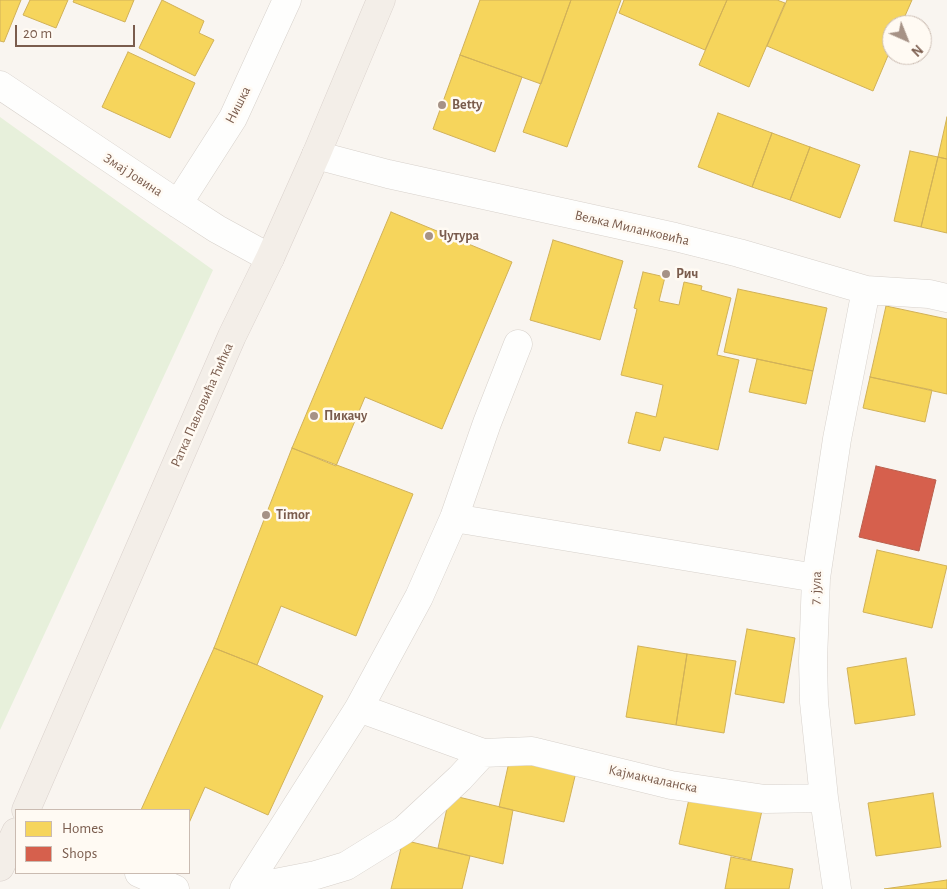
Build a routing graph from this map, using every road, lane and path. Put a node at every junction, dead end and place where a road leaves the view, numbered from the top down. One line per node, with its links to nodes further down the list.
1 (287, 0): 5 (street, Нишка)
2 (381, 0): 4 (main road, Ратка Павловића Ћићка)
3 (0, 85): 5 (street, Змај Јовина)
4 (316, 156): 6 (main road, Ратка Павловића Ћићка); 7 (street, Вељка Миланковића)
5 (178, 204): 6 (street, Змај Јовина)
6 (270, 258): 15 (main road, Ратка Павловића Ћићка)
7 (866, 290): 8 (street, Вељка Миланковића); 11 (street, 7. јула)
8 (947, 298)
9 (518, 344): 10 (street)
10 (454, 518): 11 (street); 12 (street)
11 (816, 578): 14 (street, 7. јула)
12 (359, 708): 13 (street, Кајмакчаланска); 18 (street)
13 (483, 753): 14 (street, Кајмакчаланска); 18 (street)
14 (824, 798): 19 (street, 7. јула)
15 (32, 807)
16 (141, 874): 17 (street)
17 (175, 889)
18 (244, 889)
19 (837, 889)

